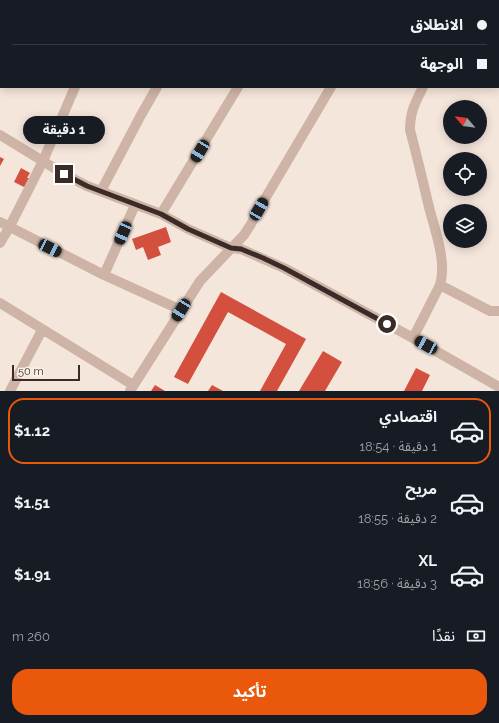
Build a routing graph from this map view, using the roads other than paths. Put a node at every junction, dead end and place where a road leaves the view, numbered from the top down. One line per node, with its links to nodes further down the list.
1 (75, 88): 7 (street)
2 (156, 88): 8 (street)
3 (237, 88): 10 (street)
4 (330, 88): 13 (street)
5 (423, 88): 15 (street)
6 (0, 135): 7 (street)
7 (43, 161): 8 (street); 11 (street)
8 (101, 191): 9 (street)
9 (135, 205): 10 (street); 14 (street)
10 (161, 214): 13 (street)
11 (4, 225): 12 (street); 14 (street)
12 (0, 243)
13 (231, 248): 17 (street); 20 (street)
14 (104, 275): 17 (street)
15 (440, 285): 18 (street); 20 (street)
16 (0, 303): 19 (street)
17 (181, 310): 22 (street)
18 (499, 310)
19 (42, 330): 22 (street); 23 (street)
20 (413, 338): 21 (street)
21 (499, 387)
22 (132, 388)
23 (10, 391)

